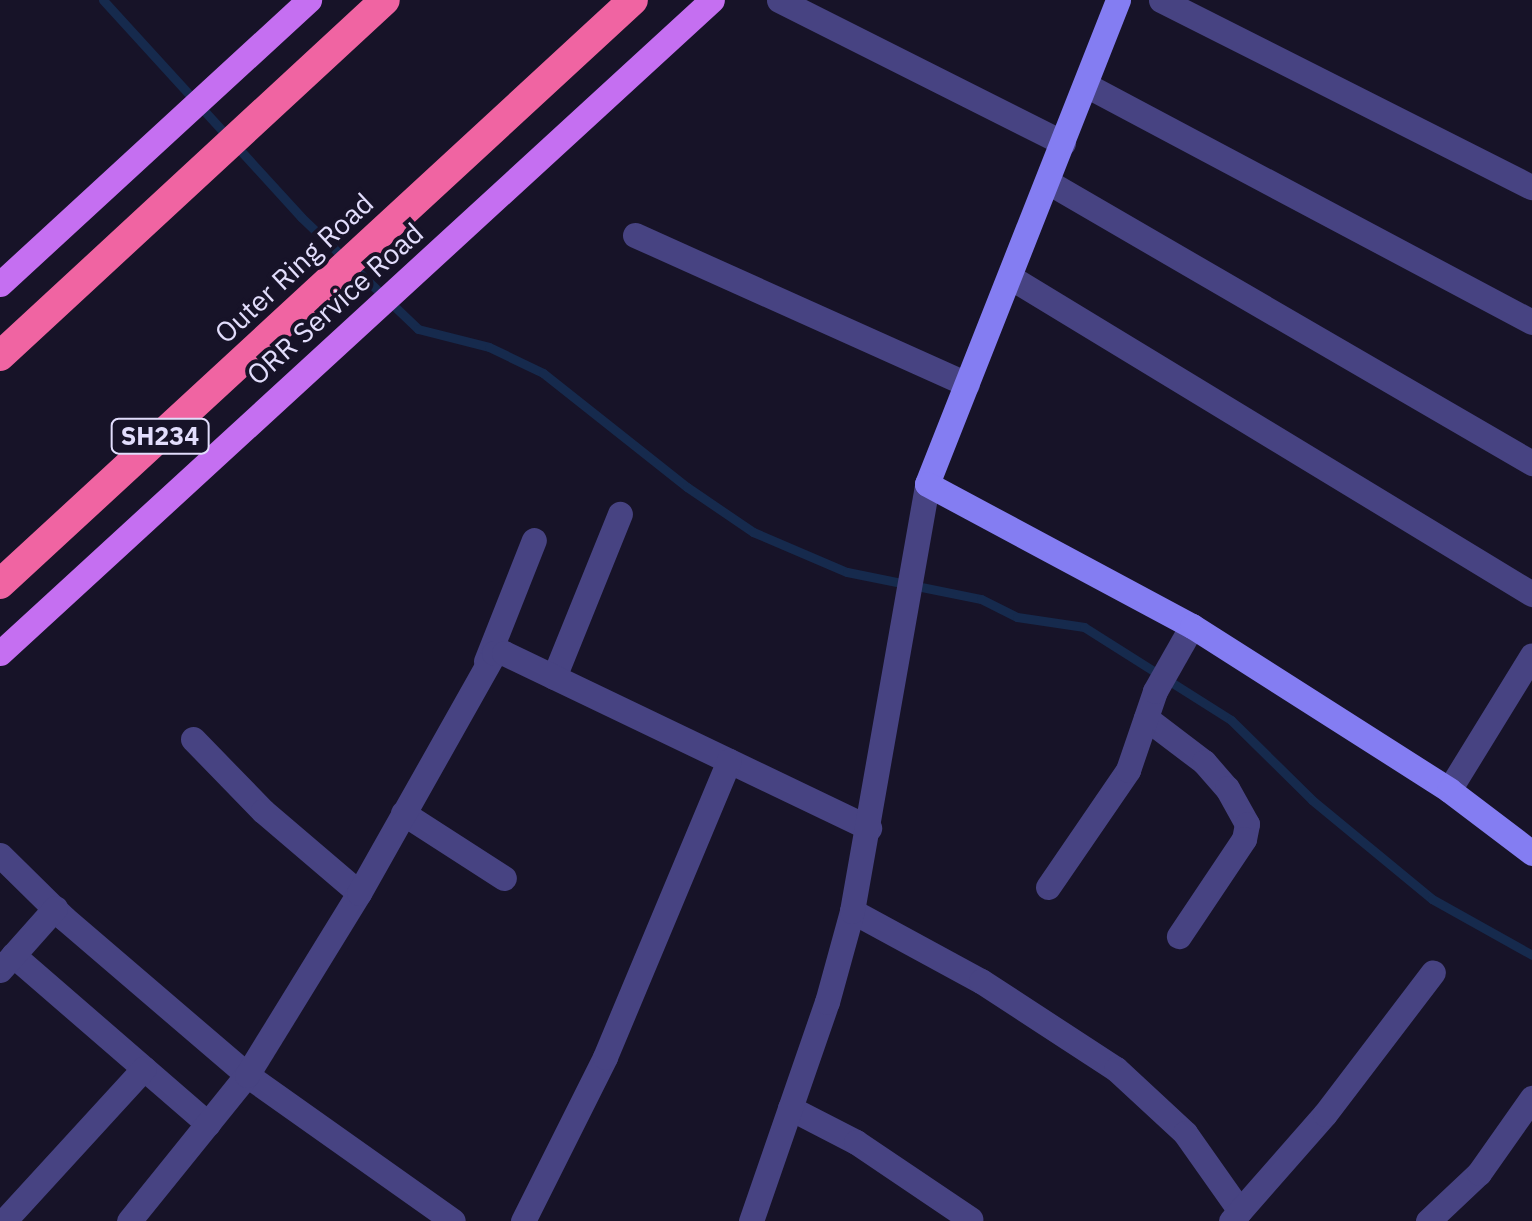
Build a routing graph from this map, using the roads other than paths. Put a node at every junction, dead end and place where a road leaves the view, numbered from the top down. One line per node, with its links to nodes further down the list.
1 (309, 0): 14 (main road)
2 (385, 0): 16 (highway)
3 (633, 0): 22 (highway, Outer Ring Road / SH234)
4 (712, 0): 25 (main road, ORR Service Road)
5 (779, 0): 9 (street)
6 (1118, 0): 8 (street)
7 (1161, 0): 11 (street)
8 (1086, 84): 9 (street); 15 (street)
9 (1063, 142): 10 (street)
10 (1048, 182): 13 (street); 18 (street)
11 (1532, 187)
12 (635, 235): 17 (street)
13 (1010, 278): 17 (street); 23 (street)
14 (0, 284)
15 (1532, 322)
16 (0, 356)
17 (967, 384): 19 (street)
18 (1532, 463)
19 (927, 484): 24 (street); 34 (street)
20 (620, 514): 28 (street)
21 (534, 540): 27 (street)
22 (0, 584)
23 (1532, 594)
24 (1192, 626): 29 (street); 32 (street)
25 (0, 653)
26 (1532, 655): 32 (street)
27 (486, 660): 28 (street); 33 (street)
28 (554, 678): 31 (street)
29 (1146, 718): 38 (street); 42 (street)
30 (193, 739): 39 (street)
31 (728, 761): 34 (street); 55 (street)
32 (1449, 790): 35 (street)
33 (403, 813): 37 (street); 39 (street)
34 (868, 828): 41 (street)
35 (1532, 853)
36 (0, 855): 40 (street)
37 (504, 878)
38 (1048, 887)
39 (358, 894): 46 (street)
40 (55, 908): 43 (street); 46 (street)
41 (852, 911): 48 (street); 50 (street)
42 (1179, 936)
43 (7, 963): 45 (street)
44 (1433, 972): 50 (street)
45 (144, 1068): 49 (street); 52 (street)
46 (248, 1075): 49 (street); 54 (street)
47 (1532, 1098): 57 (street)
48 (790, 1108): 51 (street); 56 (street)
49 (208, 1124): 53 (street)
50 (1235, 1216)
51 (970, 1219)
52 (4, 1221)
53 (129, 1221)
54 (453, 1221)
55 (523, 1221)
56 (751, 1221)
57 (1428, 1221)

